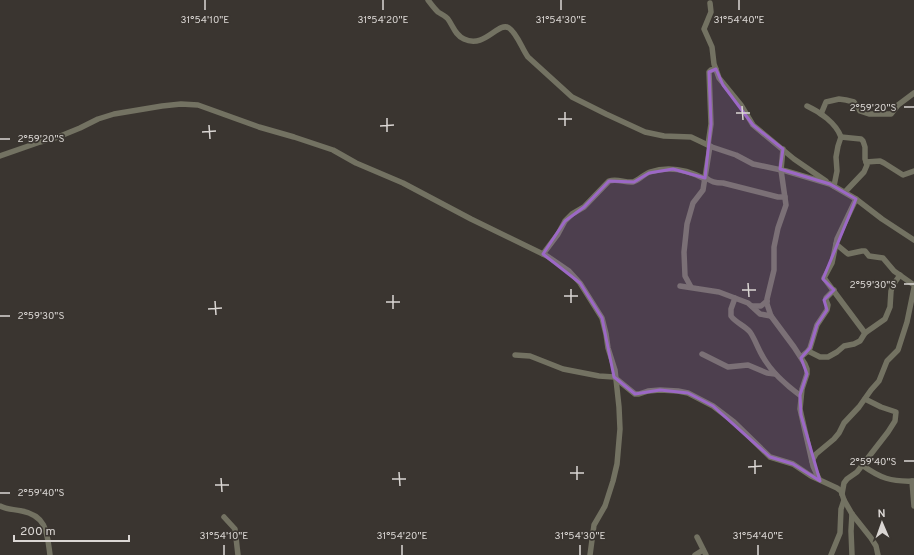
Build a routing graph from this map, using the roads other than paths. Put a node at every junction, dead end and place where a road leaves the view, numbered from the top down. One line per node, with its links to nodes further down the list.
1 (428, 0): 8 (street)
2 (710, 3): 3 (street)
3 (716, 68): 8 (street); 9 (street)
4 (914, 93): 6 (street)
5 (807, 106): 6 (street)
6 (821, 114): 7 (street)
7 (841, 136): 11 (street); 15 (street)
8 (709, 146): 12 (street); 14 (street)
9 (783, 149): 12 (street); 15 (street)
10 (0, 156): 21 (street)
11 (866, 162): 13 (street); 16 (street)
12 (780, 170): 15 (street); 17 (street)
13 (914, 171)
14 (705, 178): 17 (street); 21 (street); 25 (street)
15 (832, 185): 16 (street)
16 (844, 192): 18 (street)
17 (785, 197): 29 (street)
18 (856, 199): 19 (street); 20 (street)
19 (914, 240)
20 (836, 244): 22 (street); 27 (street)
21 (543, 254): 38 (street)
22 (900, 275): 23 (street); 32 (street)
23 (914, 285)
24 (680, 286): 25 (street)
25 (691, 287): 28 (street)
26 (914, 288): 42 (street)
27 (834, 290): 32 (street); 33 (street)
28 (735, 298): 30 (street); 37 (street)
29 (767, 301): 30 (street); 31 (street)
30 (752, 306): 31 (street)
31 (771, 316): 36 (street)
32 (865, 333): 33 (street)
33 (808, 351): 36 (street)
34 (515, 354): 38 (street)
35 (702, 354): 37 (street)
36 (801, 357): 40 (street)
37 (775, 374): 39 (street)
38 (614, 376): 45 (street); 56 (street)
39 (787, 386): 40 (street); 41 (street)
40 (802, 388): 41 (street)
41 (801, 396): 43 (street)
42 (864, 399): 43 (street); 44 (street)
43 (812, 461): 45 (street)
44 (862, 465): 46 (street); 47 (street)
45 (820, 481): 47 (street)
46 (913, 481): 49 (street)
47 (843, 497): 50 (street); 58 (street)
48 (0, 506): 54 (street)
49 (914, 506)
50 (852, 514): 59 (street); 60 (street)
51 (224, 518): 55 (street)
52 (697, 537): 53 (street)
53 (704, 553): 57 (street)
54 (50, 555)
55 (238, 555)
56 (590, 555)
57 (695, 555)
58 (831, 555)
59 (852, 555)
60 (878, 555)

